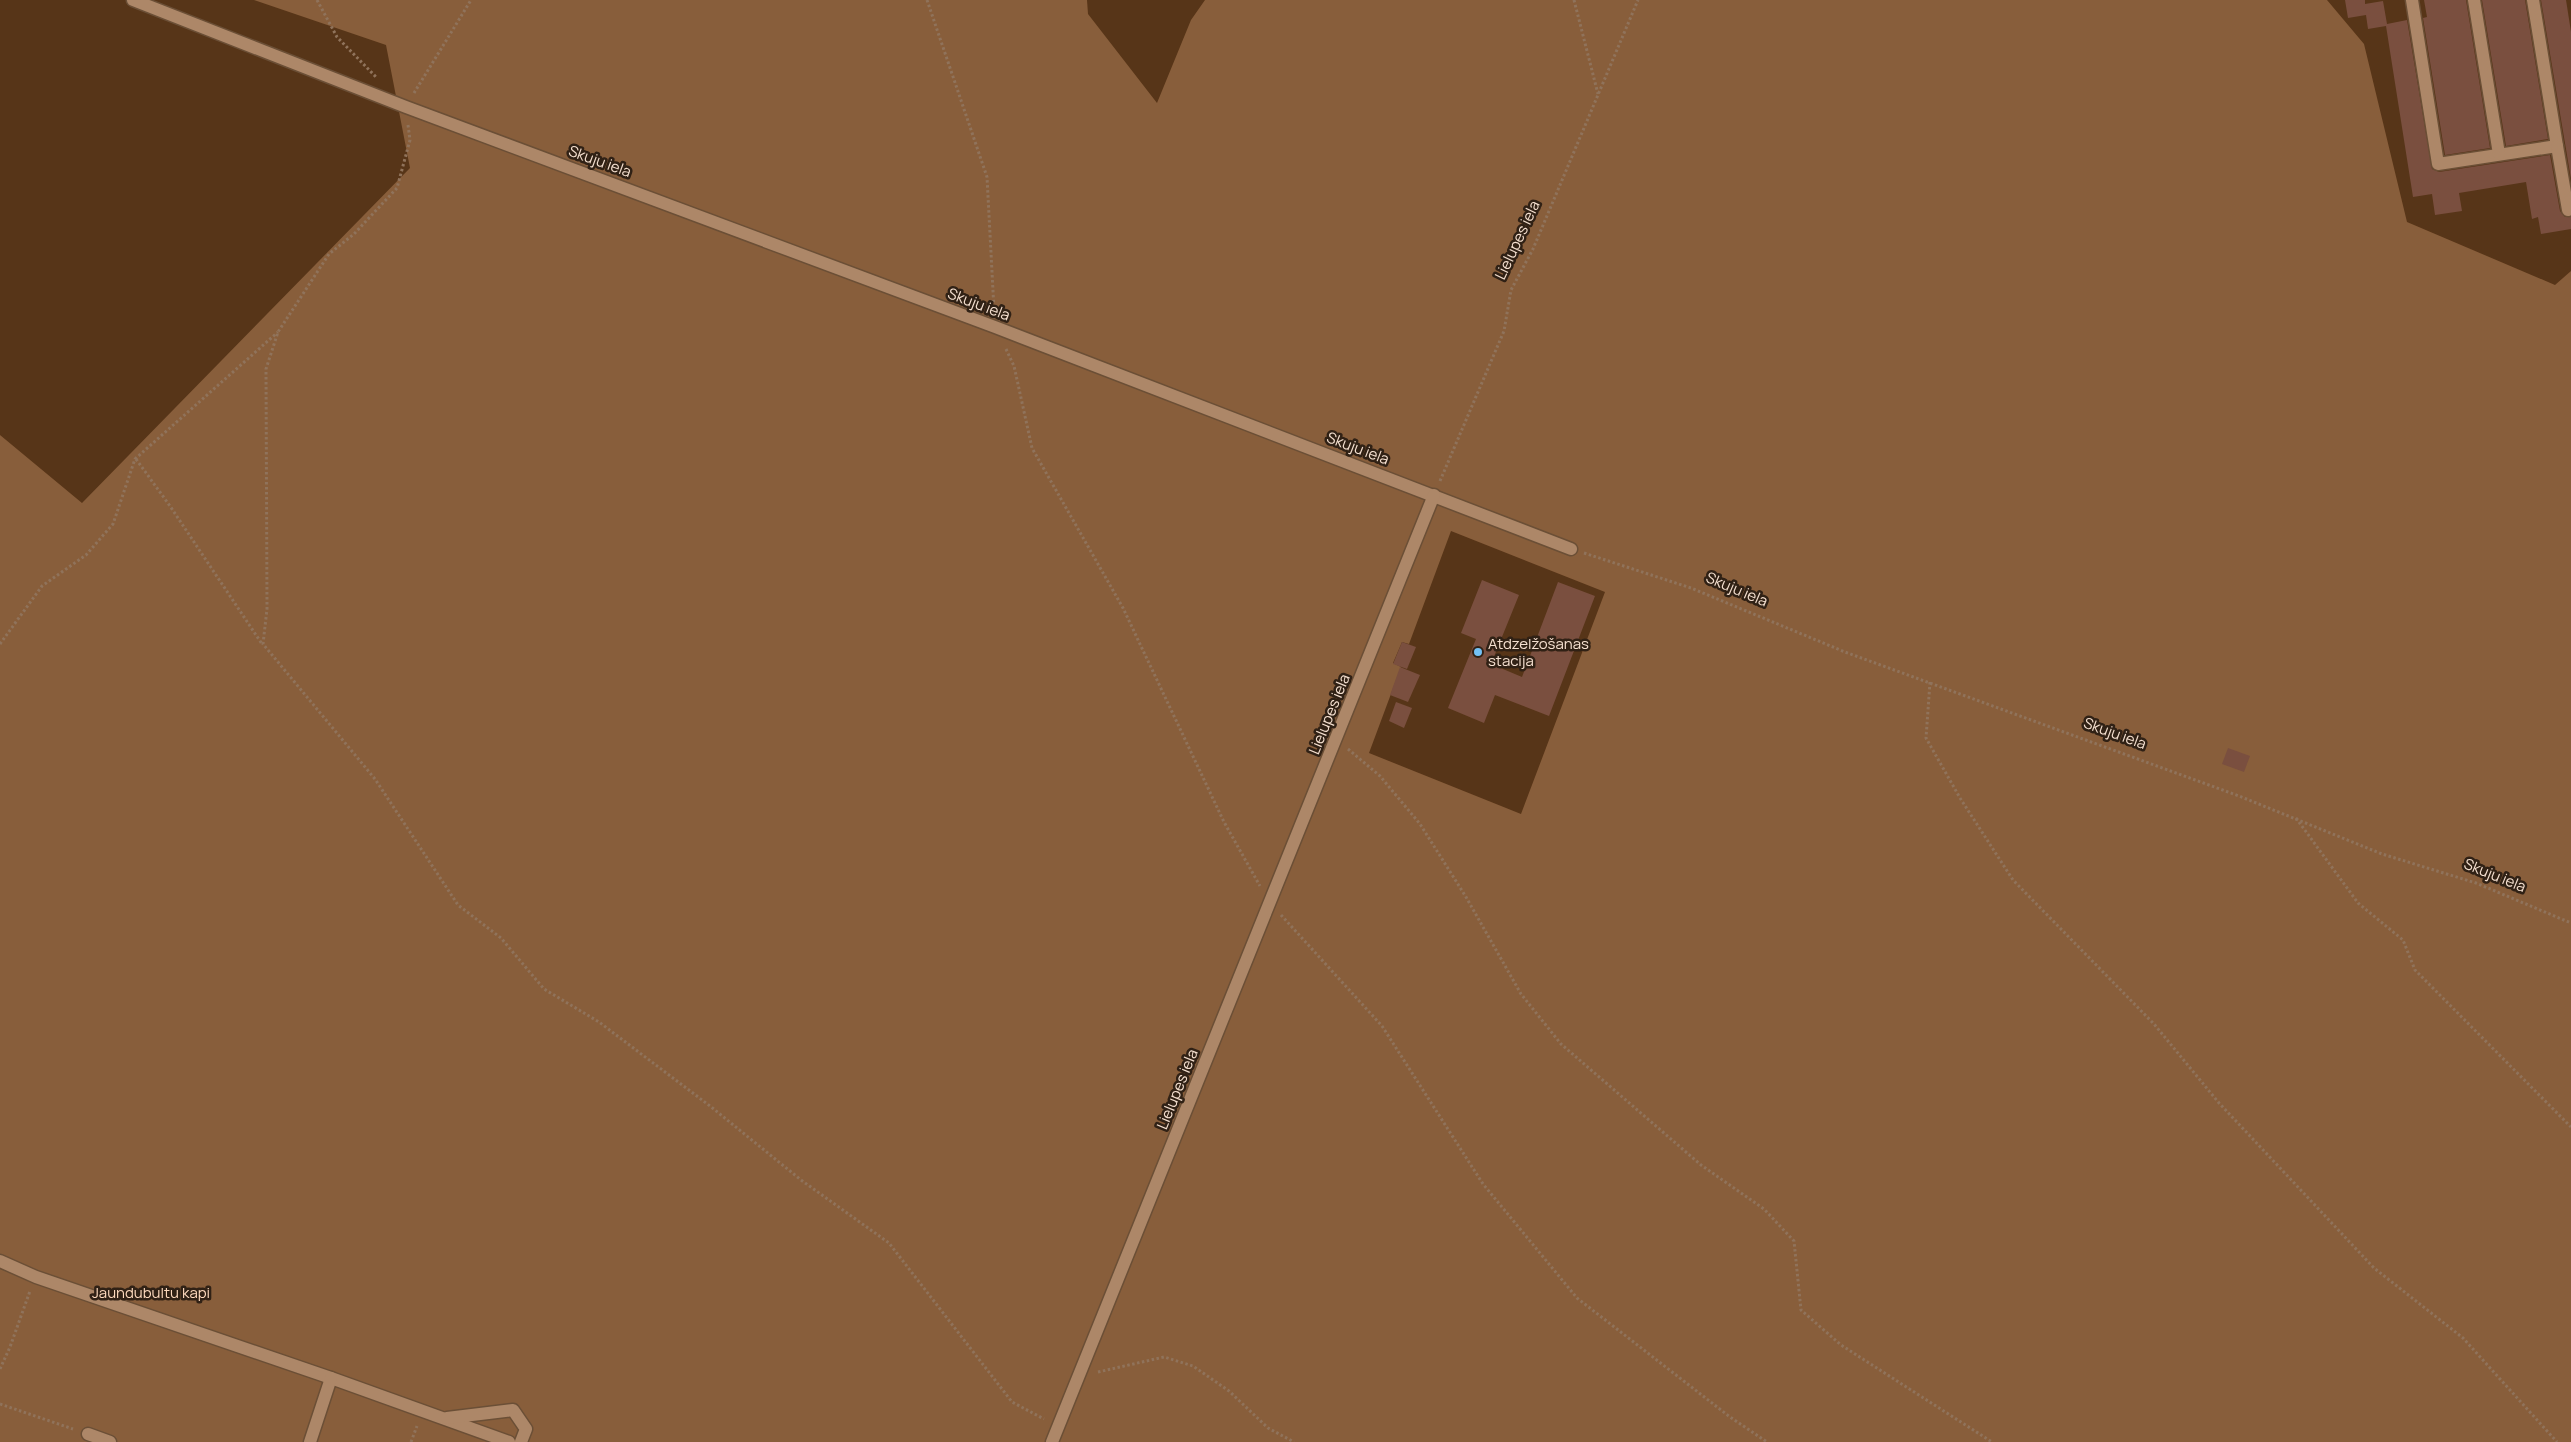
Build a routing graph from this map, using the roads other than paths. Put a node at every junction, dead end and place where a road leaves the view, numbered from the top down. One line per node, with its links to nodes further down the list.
1 (133, 0): 8 (street, Skuju iela)
2 (2412, 0): 6 (street)
3 (2474, 0): 6 (street)
4 (2533, 0): 5 (street)
5 (2557, 146): 6 (street); 7 (street)
6 (2499, 154)
7 (2568, 210)
8 (1434, 495): 9 (street, Skuju iela); 18 (street, Lielupes iela)
9 (1571, 550)
10 (0, 1261): 11 (street)
11 (332, 1378): 12 (street); 15 (street)
12 (444, 1418): 16 (street); 17 (street)
13 (88, 1434): 14 (street)
14 (110, 1442)
15 (310, 1442)
16 (509, 1442)
17 (521, 1442)
18 (1052, 1442)

